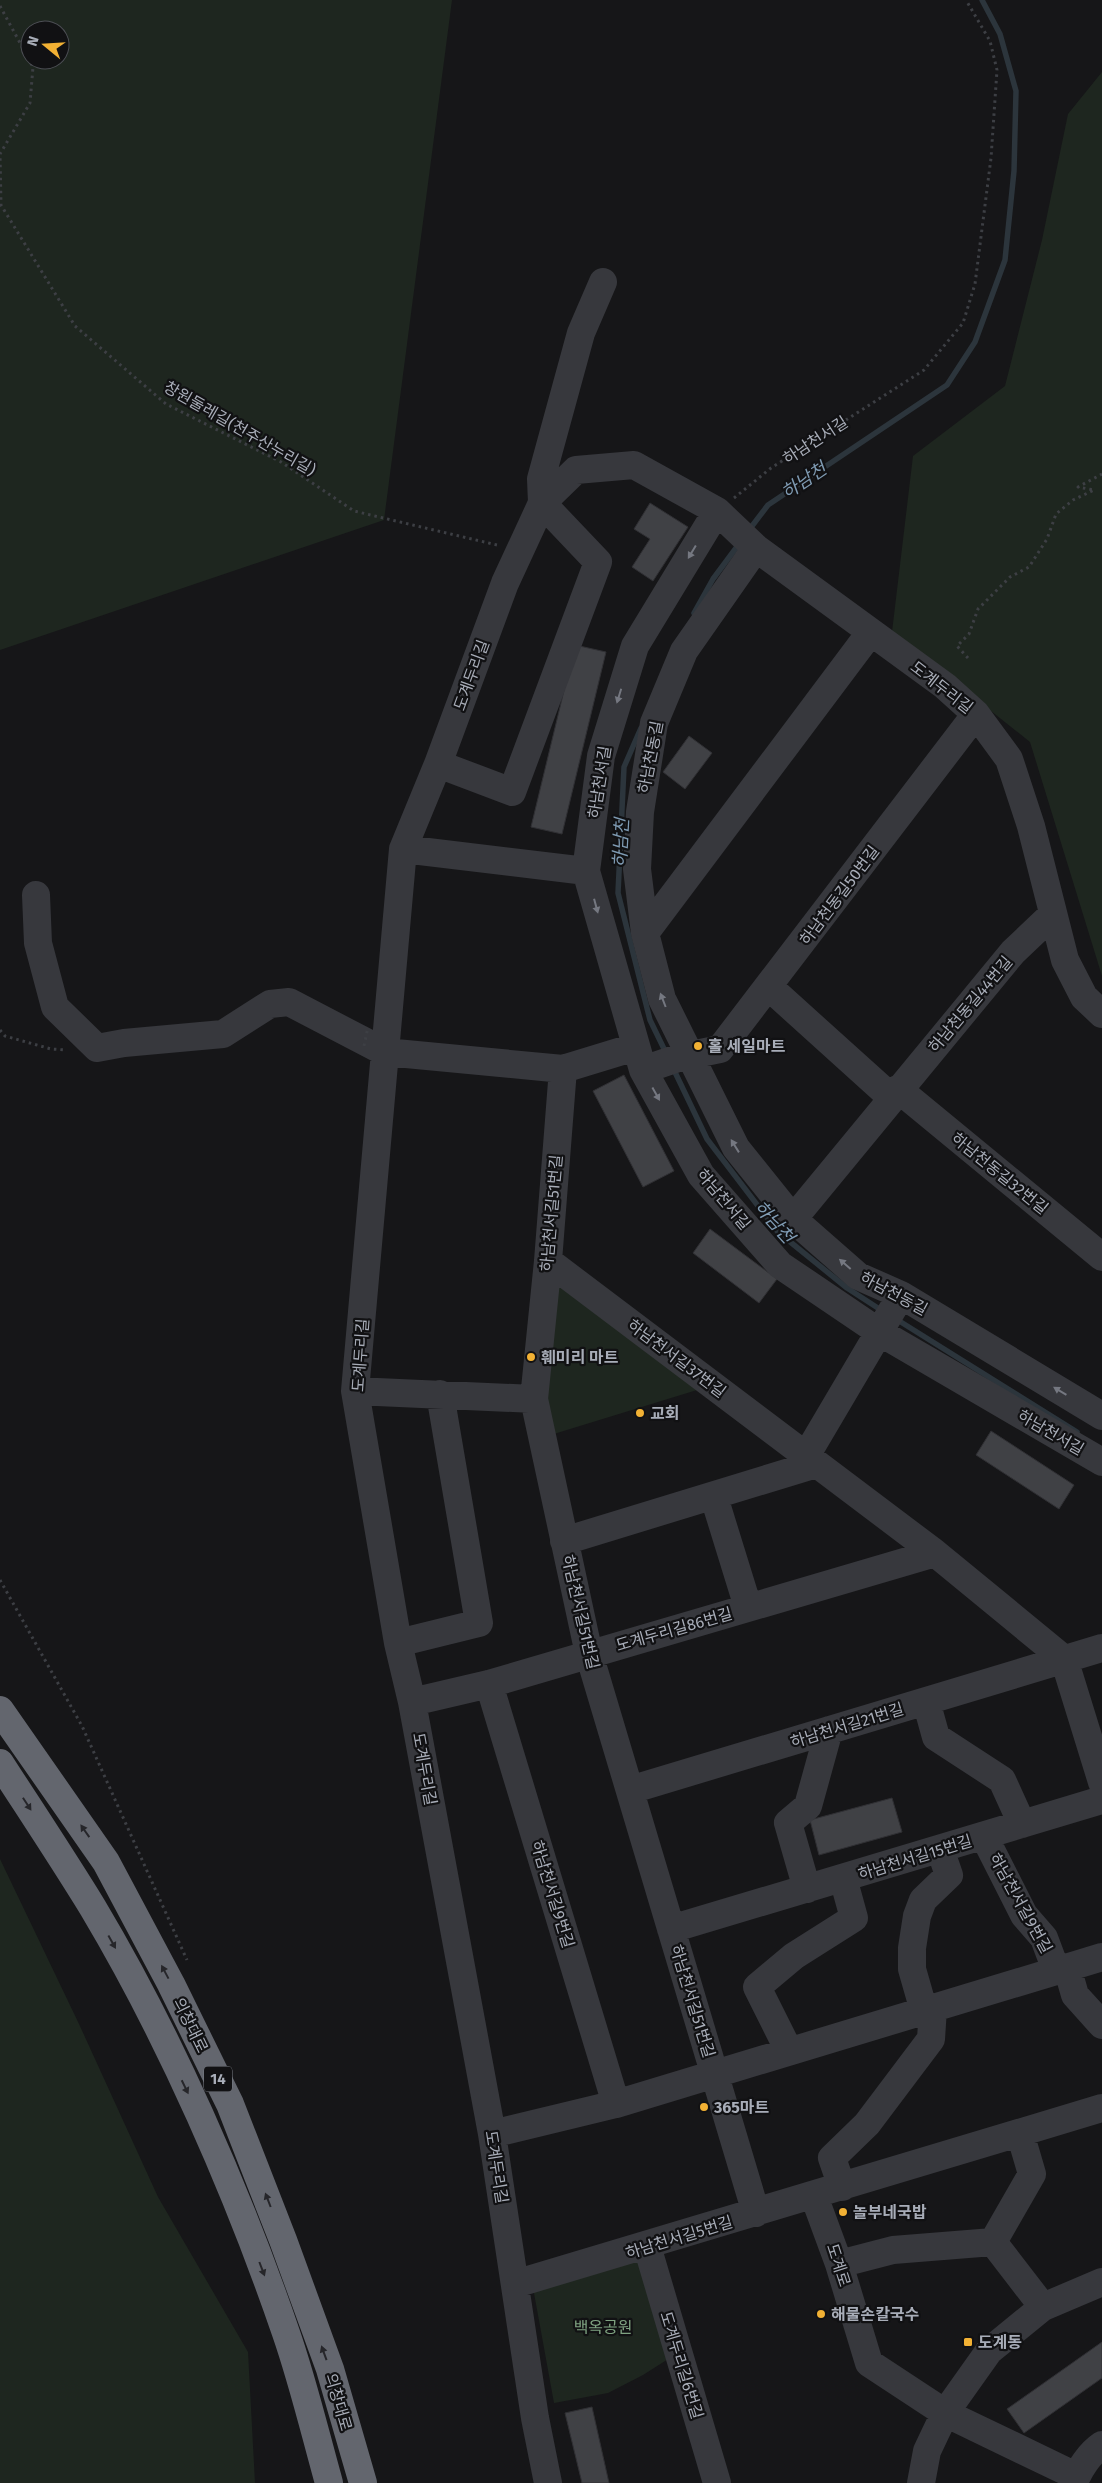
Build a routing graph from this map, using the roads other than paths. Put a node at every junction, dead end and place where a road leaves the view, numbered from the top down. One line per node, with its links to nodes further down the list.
1 (603, 282): 2 (street, 도계두리길)
2 (542, 503): 3 (street, 도계두리길); 7 (street, 도계두리길); 7 (street)
3 (724, 517): 4 (street, 도계두리길); 9 (street, 하남천서길, one-way to 9)
4 (754, 546): 5 (street, 도계두리길); 12 (street, 하남천동길)
5 (870, 633): 6 (street, 도계두리길); 12 (street)
6 (976, 714): 11 (street, 도계두리길); 13 (street, 하남천동길50번길)
7 (438, 764): 8 (street, 도계두리길)
8 (403, 849): 9 (street); 15 (street, 도계두리길)
9 (586, 871): 16 (street, 하남천서길, one-way to 16)
10 (36, 895): 15 (street)
11 (1053, 914): 14 (street, 도계두리길); 18 (street, 하남천동길44번길)
12 (645, 933): 16 (street, 하남천동길, one-way to 12)
13 (770, 987): 16 (street, 하남천동길50번길); 18 (street)
14 (1102, 1014)
15 (374, 1049): 17 (street); 23 (street, 도계두리길)
16 (661, 1059): 17 (street); 19 (street, 하남천동길, one-way to 16); 22 (street, 하남천서길, one-way to 22)
17 (562, 1069): 21 (street, 하남천서길51번길)
18 (895, 1094): 19 (street, 하남천동길44번길); 20 (street, 하남천동길32번길)
19 (793, 1219): 22 (street, 하남천동길, one-way to 19)
20 (1102, 1257)
21 (548, 1261): 25 (street, 하남천서길51번길); 27 (street, 하남천서길37번길)
22 (890, 1314): 26 (street, 하남천동길, one-way to 22); 27 (street); 28 (street, 하남천서길)
23 (355, 1391): 24 (street); 33 (street, 도계두리길)
24 (440, 1394): 25 (street); 33 (street)
25 (534, 1399): 30 (street, 하남천서길51번길)
26 (1102, 1416)
27 (811, 1460): 29 (street); 31 (street)
28 (1102, 1462)
29 (714, 1497): 30 (street); 32 (street)
30 (564, 1541): 35 (street, 하남천서길51번길)
31 (935, 1553): 32 (street, 도계두리길86번길); 36 (street)
32 (748, 1607): 35 (street, 도계두리길86번길)
33 (398, 1642): 39 (street, 도계두리길)
34 (1102, 1648): 36 (street, 하남천서길21번길)
35 (589, 1654): 37 (street, 도계두리길86번길); 44 (street, 하남천서길51번길)
36 (1064, 1659): 38 (street, 하남천서길21번길); 43 (street)
37 (489, 1684): 39 (street, 도계두리길86번길); 58 (street, 하남천서길9번길)
38 (926, 1701): 41 (street, 하남천서길21번길); 46 (street)
39 (412, 1702): 61 (street, 도계두리길)
40 (0, 1710): 75 (highway, 의창대로 / 14, one-way to 40)
41 (829, 1730): 44 (street, 하남천서길21번길); 50 (street)
42 (0, 1763): 74 (highway, 의창대로 / 14, one-way to 74)
43 (1102, 1782)
44 (630, 1790): 51 (street, 하남천서길51번길)
45 (1102, 1800): 46 (street, 하남천서길15번길)
46 (1022, 1824): 47 (street, 하남천서길15번길)
47 (984, 1836): 48 (street, 하남천서길15번길); 53 (street, 하남천서길9번길)
48 (940, 1849): 49 (street, 하남천서길15번길); 54 (street)
49 (843, 1878): 50 (street, 하남천서길15번길); 56 (street)
50 (807, 1889): 51 (street, 하남천서길15번길)
51 (672, 1929): 57 (street, 하남천서길51번길)
52 (1102, 1957): 53 (street, 하남천서길9번길)
53 (1061, 1969): 54 (street, 하남천서길9번길); 55 (street)
54 (928, 2009): 56 (street, 하남천서길9번길); 62 (street)
55 (1102, 2025)
56 (789, 2051): 57 (street, 하남천서길9번길)
57 (715, 2074): 58 (street, 하남천서길9번길); 64 (street, 하남천서길51번길)
58 (616, 2104): 61 (street, 하남천서길9번길)
59 (1102, 2108): 60 (street, 하남천서길5번길)
60 (1020, 2133): 62 (street, 하남천서길5번길); 65 (street)
61 (492, 2134): 69 (street, 도계두리길)
62 (842, 2188): 63 (street, 하남천서길5번길)
63 (814, 2196): 64 (street, 하남천서길5번길); 67 (street, 도계로)
64 (756, 2213): 66 (street, 하남천서길5번길)
65 (993, 2242): 67 (street); 70 (street)
66 (648, 2246): 69 (street, 하남천서길5번길); 77 (street, 도계두리길6번길)
67 (839, 2264): 71 (street, 도계로)
68 (1102, 2282): 70 (street)
69 (515, 2284): 76 (street, 도계두리길)
70 (1043, 2307): 71 (street)
71 (945, 2413): 73 (street, 도계로); 78 (street)
72 (1102, 2445): 73 (street)
73 (1076, 2480)
74 (329, 2483)
75 (363, 2483)
76 (548, 2483)
77 (717, 2483)
78 (921, 2483)

